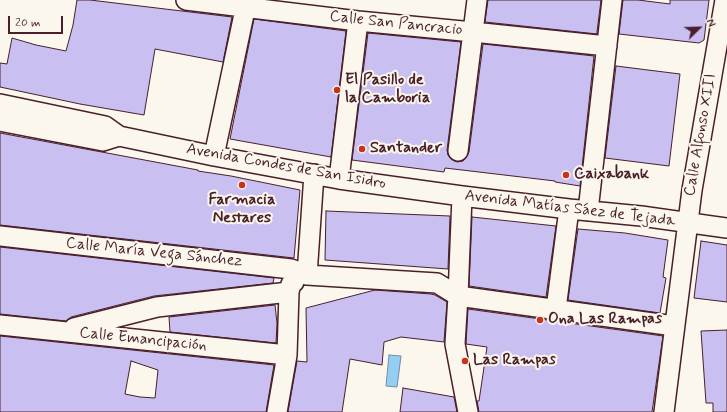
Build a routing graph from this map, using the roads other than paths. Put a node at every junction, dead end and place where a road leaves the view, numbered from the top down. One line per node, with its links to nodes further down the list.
1 (186, 0): 5 (street, Calle San Pancracio)
2 (476, 0): 7 (street)
3 (612, 0): 8 (street)
4 (725, 0): 18 (street, Calle Alfonso XIII)
5 (246, 3): 6 (street, Calle San Pancracio); 13 (street)
6 (358, 21): 7 (street, Calle San Pancracio); 15 (street)
7 (473, 32): 8 (street, Calle San Pancracio); 12 (street)
8 (607, 46): 17 (street)
9 (0, 104): 11 (street, Avenida Condes de San Isidro)
10 (0, 121): 11 (street, Avenida Condes de San Isidro)
11 (119, 136): 13 (street, Avenida Condes de San Isidro)
12 (458, 151)
13 (214, 156): 14 (street, Avenida Condes de San Isidro)
14 (314, 174): 15 (street, Avenida Condes de San Isidro); 21 (street)
15 (339, 179): 16 (street, Avenida Condes de San Isidro)
16 (458, 195): 17 (street, Avenida Matías Sáez de Tejada); 23 (street)
17 (578, 210): 18 (street, Avenida Matías Sáez de Tejada); 24 (street)
18 (687, 223): 19 (street, Avenida Matías Sáez de Tejada); 26 (street, Calle Alfonso XIII)
19 (727, 228)
20 (0, 236): 21 (street, Calle María Vega Sánchez)
21 (307, 275): 22 (street); 23 (street, Calle María Vega Sánchez)
22 (289, 292): 27 (street); 28 (street)
23 (458, 296): 24 (street); 30 (street)
24 (556, 309): 26 (street)
25 (0, 325): 27 (street, Calle Emancipación)
26 (674, 326): 31 (street, Calle Alfonso XIII)
27 (61, 332): 28 (street, Calle Emancipación)
28 (287, 355): 29 (street)
29 (277, 412)
30 (468, 412)
31 (664, 412)

